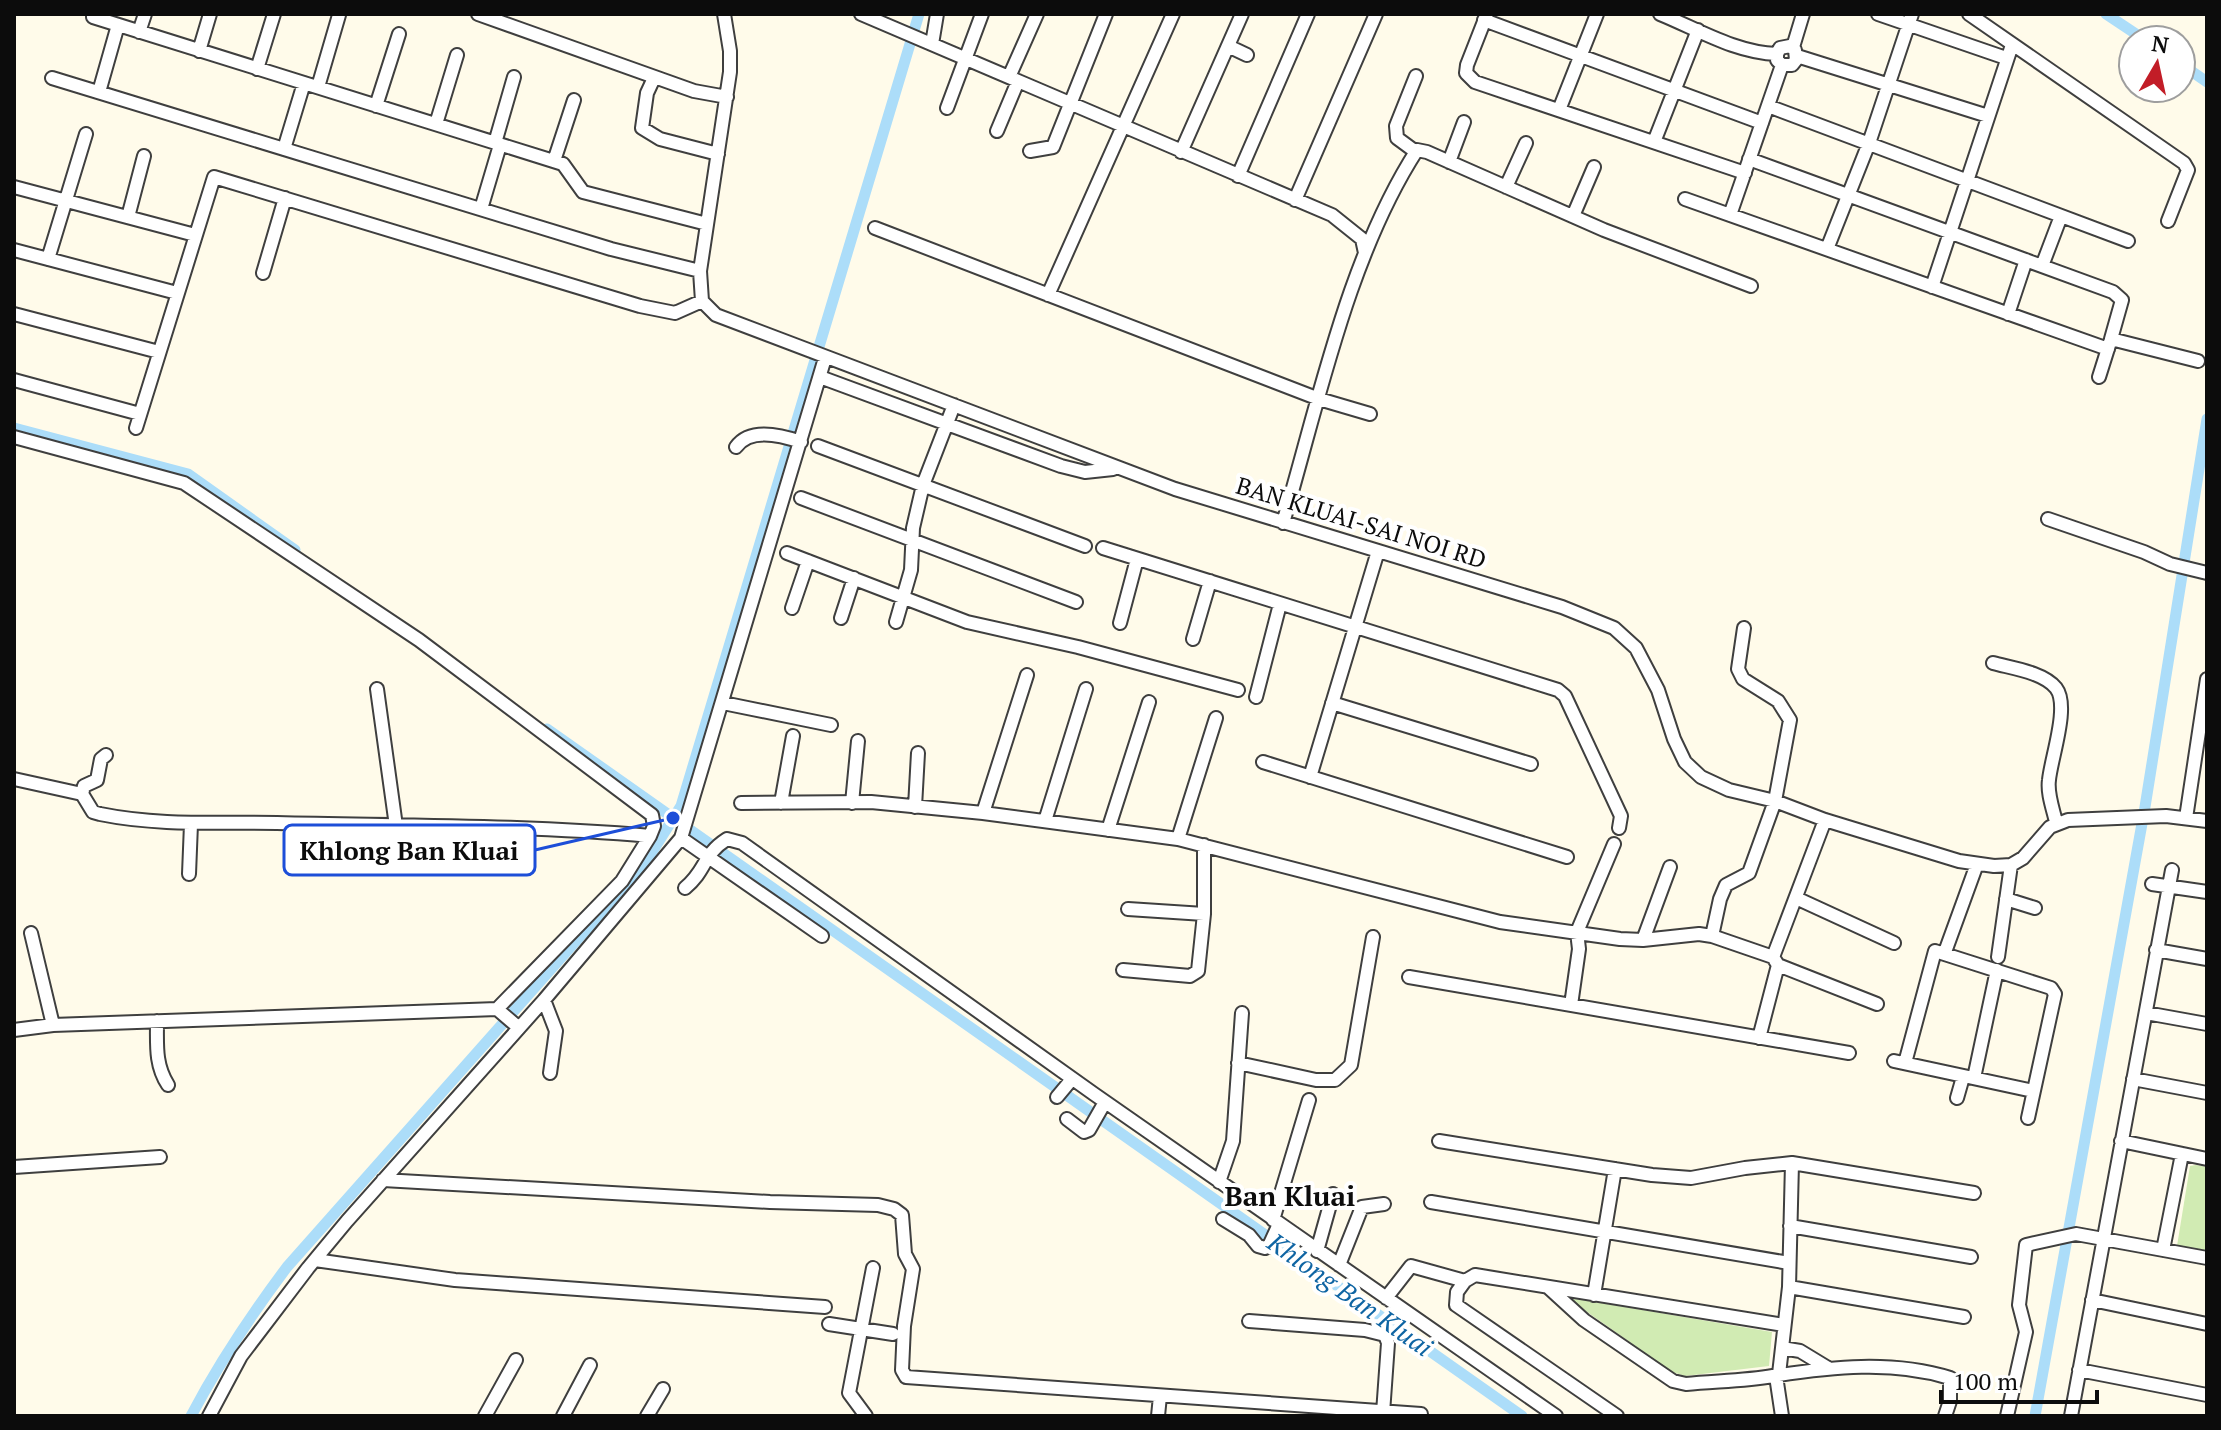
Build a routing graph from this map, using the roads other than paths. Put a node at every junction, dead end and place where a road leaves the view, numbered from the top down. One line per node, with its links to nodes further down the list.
1 (145, 14): 26 (street)
2 (210, 14): 31 (street)
3 (274, 14): 39 (street)
4 (478, 14): 43 (street)
5 (724, 14): 49 (street)
6 (861, 14): 28 (street)
7 (937, 14): 28 (street)
8 (982, 14): 36 (street)
9 (1037, 14): 44 (street)
10 (1106, 14): 51 (street)
11 (1173, 14): 60 (street)
12 (1242, 14): 30 (street)
13 (1308, 14): 78 (street)
14 (1376, 14): 85 (street)
15 (1597, 14): 35 (street)
16 (1660, 14): 25 (street)
17 (1803, 14): 32 (street)
18 (1878, 14): 23 (street)
19 (1969, 14): 29 (street)
20 (339, 15): 45 (street)
21 (93, 17): 24 (street)
22 (1486, 17): 35 (street); 55 (street)
23 (1910, 20): 37 (street); 46 (street)
24 (118, 25): 26 (street); 48 (street)
25 (1698, 30): 38 (street); 47 (street)
26 (139, 32): 31 (street)
27 (399, 34): 52 (street)
28 (932, 44): 36 (street)
29 (2012, 45): 37 (street); 92 (street)
30 (1228, 46): 34 (street); 69 (street)
31 (199, 51): 39 (street)
32 (1795, 52): 38 (street); 46 (street)
33 (457, 55): 59 (street)
34 (1247, 55)
35 (1580, 56): 47 (street); 55 (street)
36 (965, 58): 44 (street); 54 (street)
37 (2006, 58): 56 (street)
38 (1779, 59): 53 (street)
39 (257, 69): 45 (street)
40 (1416, 76): 70 (street)
41 (514, 77): 66 (street)
42 (52, 78): 48 (street)
43 (654, 78): 49 (street); 71 (street)
44 (1014, 79): 51 (street); 61 (street)
45 (311, 85): 52 (street); 67 (street)
46 (1889, 85): 56 (street); 65 (street)
47 (1674, 90): 58 (street); 63 (street)
48 (99, 92): 67 (street)
49 (727, 97): 71 (street)
50 (574, 100): 74 (street)
51 (1069, 105): 60 (street); 68 (street)
52 (376, 106): 59 (street)
53 (1768, 106): 58 (street); 65 (street)
54 (947, 108)
55 (1559, 110): 63 (street)
56 (1988, 116): 79 (street)
57 (1464, 122): 75 (street)
58 (1762, 123): 73 (street)
59 (436, 124): 66 (street)
60 (1123, 127): 69 (street); 109 (street)
61 (997, 131)
62 (86, 134): 86 (street)
63 (1654, 142): 77 (street)
64 (1526, 143): 81 (street)
65 (1869, 143): 79 (street); 82 (street)
66 (498, 144): 74 (street); 87 (street)
67 (284, 149): 87 (street)
68 (1030, 151)
69 (1181, 152): 78 (street)
70 (1416, 152): 75 (street); 100 (street)
71 (718, 154): 93 (street)
72 (144, 156): 91 (street)
73 (1749, 159): 77 (street); 82 (street)
74 (554, 161): 93 (street)
75 (1449, 162): 81 (street)
76 (1594, 167): 89 (street)
77 (1745, 173): 88 (street)
78 (1238, 176): 85 (street)
79 (1967, 179): 90 (street); 95 (street)
80 (14, 187): 86 (street)
81 (1506, 187): 89 (street)
82 (1848, 195): 95 (street); 98 (street)
83 (285, 198): 96 (street); 105 (street); 110 (street)
84 (1685, 199): 88 (street)
85 (1295, 200): 100 (street)
86 (67, 201): 91 (street); 101 (street)
87 (481, 209): 104 (street)
88 (1730, 215): 98 (street)
89 (1573, 216): 106 (street)
90 (2061, 216): 97 (street); 103 (street)
91 (128, 217): 96 (street)
92 (2168, 221)
93 (707, 224): 104 (street)
94 (875, 228): 109 (street)
95 (1950, 231): 102 (street); 107 (street)
96 (195, 235): 108 (street)
97 (2128, 241)
98 (1827, 249): 107 (street)
99 (14, 250): 101 (street)
100 (1365, 253): 120 (street)
101 (48, 259): 108 (street)
102 (2026, 260): 103 (street); 112 (street)
103 (2042, 266): 113 (street)
104 (700, 271): 110 (street)
105 (263, 273)
106 (1751, 286)
107 (1932, 287): 112 (street)
108 (177, 293): 114 (street)
109 (1048, 295): 120 (street)
110 (702, 301): 115 (street, BAN KLUAI-SAI NOI RD)
111 (14, 314): 114 (street)
112 (2008, 314): 113 (street)
113 (2110, 344): 116 (street); 118 (street)
114 (159, 352): 122 (street)
115 (824, 358): 117 (street); 121 (street, BAN KLUAI-SAI NOI RD)
116 (2198, 361)
117 (820, 377): 124 (street); 127 (street)
118 (2099, 377)
119 (14, 380): 122 (street)
120 (1319, 399): 123 (street); 134 (street)
121 (954, 405): 124 (street); 130 (street, BAN KLUAI-SAI NOI RD)
122 (140, 414): 125 (street)
123 (1370, 414)
124 (947, 425): 130 (street); 131 (street)
125 (136, 428)
126 (14, 437): 192 (street)
127 (799, 441): 129 (street); 163 (street)
128 (818, 446): 131 (street)
129 (736, 447)
130 (1116, 468): 134 (street, BAN KLUAI-SAI NOI RD)
131 (923, 485): 135 (street); 136 (street)
132 (801, 498): 135 (street)
133 (2048, 519): 142 (street)
134 (1283, 523): 138 (street, BAN KLUAI-SAI NOI RD)
135 (912, 540): 145 (street); 146 (street)
136 (1085, 546)
137 (1103, 548): 140 (street)
138 (1378, 551): 152 (street); 176 (street, BAN KLUAI-SAI NOI RD)
139 (787, 553): 141 (street)
140 (1137, 559): 144 (street); 151 (street)
141 (808, 561): 143 (street); 148 (street)
142 (2202, 572)
143 (854, 578): 145 (street); 149 (street)
144 (1210, 581): 147 (street); 154 (street)
145 (903, 597): 150 (street); 160 (street)
146 (1076, 602)
147 (1280, 604): 152 (street); 161 (street)
148 (792, 608)
149 (841, 618)
150 (896, 622)
151 (1120, 623)
152 (1355, 627): 164 (street); 189 (street)
153 (1744, 628): 176 (street)
154 (1193, 639)
155 (1993, 663): 186 (street)
156 (1027, 675): 181 (street)
157 (2207, 679): 182 (street)
158 (377, 689): 188 (street)
159 (1086, 689): 184 (street)
160 (1238, 690)
161 (1256, 697)
162 (1149, 702): 190 (street)
163 (723, 703): 166 (street); 191 (street)
164 (1332, 703): 172 (street); 173 (street)
165 (1216, 718): 193 (street)
166 (831, 725)
167 (793, 736): 178 (street)
168 (858, 741): 179 (street)
169 (918, 753): 180 (street)
170 (106, 755): 175 (street)
171 (1263, 762): 173 (street)
172 (1531, 764)
173 (1310, 777): 197 (street)
174 (14, 779): 175 (street)
175 (82, 794): 187 (street)
176 (1775, 801): 183 (street, BAN KLUAI-SAI NOI RD); 215 (street)
177 (741, 803): 178 (street)
178 (781, 803): 179 (street)
179 (852, 803): 180 (street)
180 (915, 807): 181 (street)
181 (983, 813): 184 (street)
182 (2186, 818): 185 (street); 186 (street)
183 (1825, 820): 198 (street, BAN KLUAI-SAI NOI RD); 207 (street)
184 (1045, 821): 190 (street)
185 (2207, 821)
186 (2056, 822): 199 (street)
187 (191, 824): 188 (street); 202 (street)
188 (396, 826): 192 (street)
189 (1619, 828)
190 (1108, 830): 193 (street)
191 (683, 835): 196 (street); 226 (street)
192 (650, 836): 229 (street)
193 (1178, 839): 195 (street)
194 (1614, 844): 212 (street)
195 (1204, 845): 211 (street); 212 (street)
196 (709, 853): 205 (street); 214 (street); 243 (street)
197 (1567, 857)
198 (1977, 864): 199 (street, BAN KLUAI-SAI NOI RD); 220 (street)
199 (2011, 865): 208 (street)
200 (1670, 867): 217 (street)
201 (2172, 870): 204 (street)
202 (189, 874)
203 (2152, 884): 204 (street)
204 (2168, 885): 206 (street); 219 (street)
205 (685, 888)
206 (2207, 892)
207 (1796, 898): 218 (street); 222 (street)
208 (2006, 899): 209 (street); 223 (street)
209 (2035, 908)
210 (1128, 909): 211 (street)
211 (1204, 914): 224 (street)
212 (1577, 932): 217 (street); 228 (street)
213 (31, 933): 234 (street)
214 (822, 936)
215 (1712, 936): 217 (street); 222 (street)
216 (1373, 937): 239 (street)
217 (1643, 940)
218 (1894, 943)
219 (2156, 950): 221 (street); 231 (street)
220 (1945, 952): 223 (street); 241 (street)
221 (2207, 959)
222 (1776, 961): 227 (street); 237 (street)
223 (1998, 964): 241 (street); 245 (street)
224 (1123, 970)
225 (1409, 977): 228 (street)
226 (544, 1000): 235 (street); 240 (street)
227 (1877, 1004)
228 (1571, 1005): 237 (street)
229 (500, 1011): 232 (street); 235 (street)
230 (1242, 1013): 239 (street)
231 (2146, 1013): 233 (street); 242 (street)
232 (157, 1021): 234 (street); 244 (street)
233 (2207, 1024)
234 (53, 1025): 236 (street)
235 (516, 1025): 261 (street)
236 (14, 1030)
237 (1759, 1038): 238 (street)
238 (1849, 1053)
239 (1238, 1063): 262 (street)
240 (550, 1073)
241 (1968, 1078): 245 (street); 248 (street)
242 (2133, 1079): 246 (street); 254 (street)
243 (1071, 1080): 247 (street); 250 (street)
244 (168, 1085)
245 (2033, 1091): 251 (street)
246 (2207, 1093)
247 (1059, 1095)
248 (1957, 1098)
249 (1309, 1100): 268 (street)
250 (1104, 1104): 252 (street); 262 (street)
251 (2028, 1118)
252 (1067, 1119)
253 (1439, 1141): 260 (street)
254 (2121, 1141): 255 (street); 272 (street)
255 (2182, 1154): 257 (street); 274 (street)
256 (160, 1157): 259 (street)
257 (2207, 1159)
258 (1792, 1163): 260 (street); 263 (street); 269 (street)
259 (14, 1167)
260 (1615, 1169): 271 (street)
261 (383, 1180): 278 (street); 304 (street)
262 (1219, 1182): 268 (street)
263 (1974, 1193)
264 (1333, 1194): 275 (street)
265 (1431, 1202): 271 (street)
266 (1384, 1204): 280 (street)
267 (1223, 1219): 268 (street)
268 (1276, 1226): 275 (street)
269 (1790, 1226): 276 (street); 279 (street)
270 (2028, 1230): 273 (street)
271 (1605, 1231): 279 (street); 285 (street)
272 (2102, 1237): 273 (street); 274 (street); 287 (street)
273 (2026, 1245): 317 (street)
274 (2163, 1250): 277 (street)
275 (1317, 1251): 280 (street)
276 (1971, 1257)
277 (2207, 1258)
278 (315, 1260): 288 (street); 307 (street)
279 (1789, 1263): 283 (street)
280 (1339, 1265): 286 (street)
281 (873, 1268): 294 (street)
282 (1465, 1281): 284 (street); 286 (street); 314 (street)
283 (1789, 1287): 289 (street); 293 (street)
284 (1549, 1288): 285 (street); 301 (street)
285 (1594, 1295): 293 (street)
286 (1386, 1298): 313 (street)
287 (2092, 1300): 292 (street); 300 (street)
288 (825, 1307)
289 (1964, 1317)
290 (1249, 1321): 305 (street)
291 (829, 1324): 294 (street)
292 (2207, 1324)
293 (1784, 1325): 296 (street)
294 (861, 1329): 295 (street); 311 (street)
295 (893, 1334)
296 (1782, 1348): 299 (street); 301 (street)
297 (516, 1360): 308 (street)
298 (590, 1365): 309 (street)
299 (1828, 1368): 301 (street); 316 (street)
300 (2079, 1370): 303 (street); 318 (street)
301 (1777, 1375): 315 (street)
302 (663, 1389): 310 (street)
303 (2207, 1395)
304 (1160, 1396): 305 (street); 312 (street)
305 (1383, 1413): 306 (street)
306 (1421, 1414)
307 (209, 1416)
308 (485, 1416)
309 (563, 1416)
310 (647, 1416)
311 (866, 1416)
312 (1158, 1416)
313 (1556, 1416)
314 (1617, 1416)
315 (1782, 1416)
316 (1945, 1416)
317 (2007, 1416)
318 (2071, 1416)

